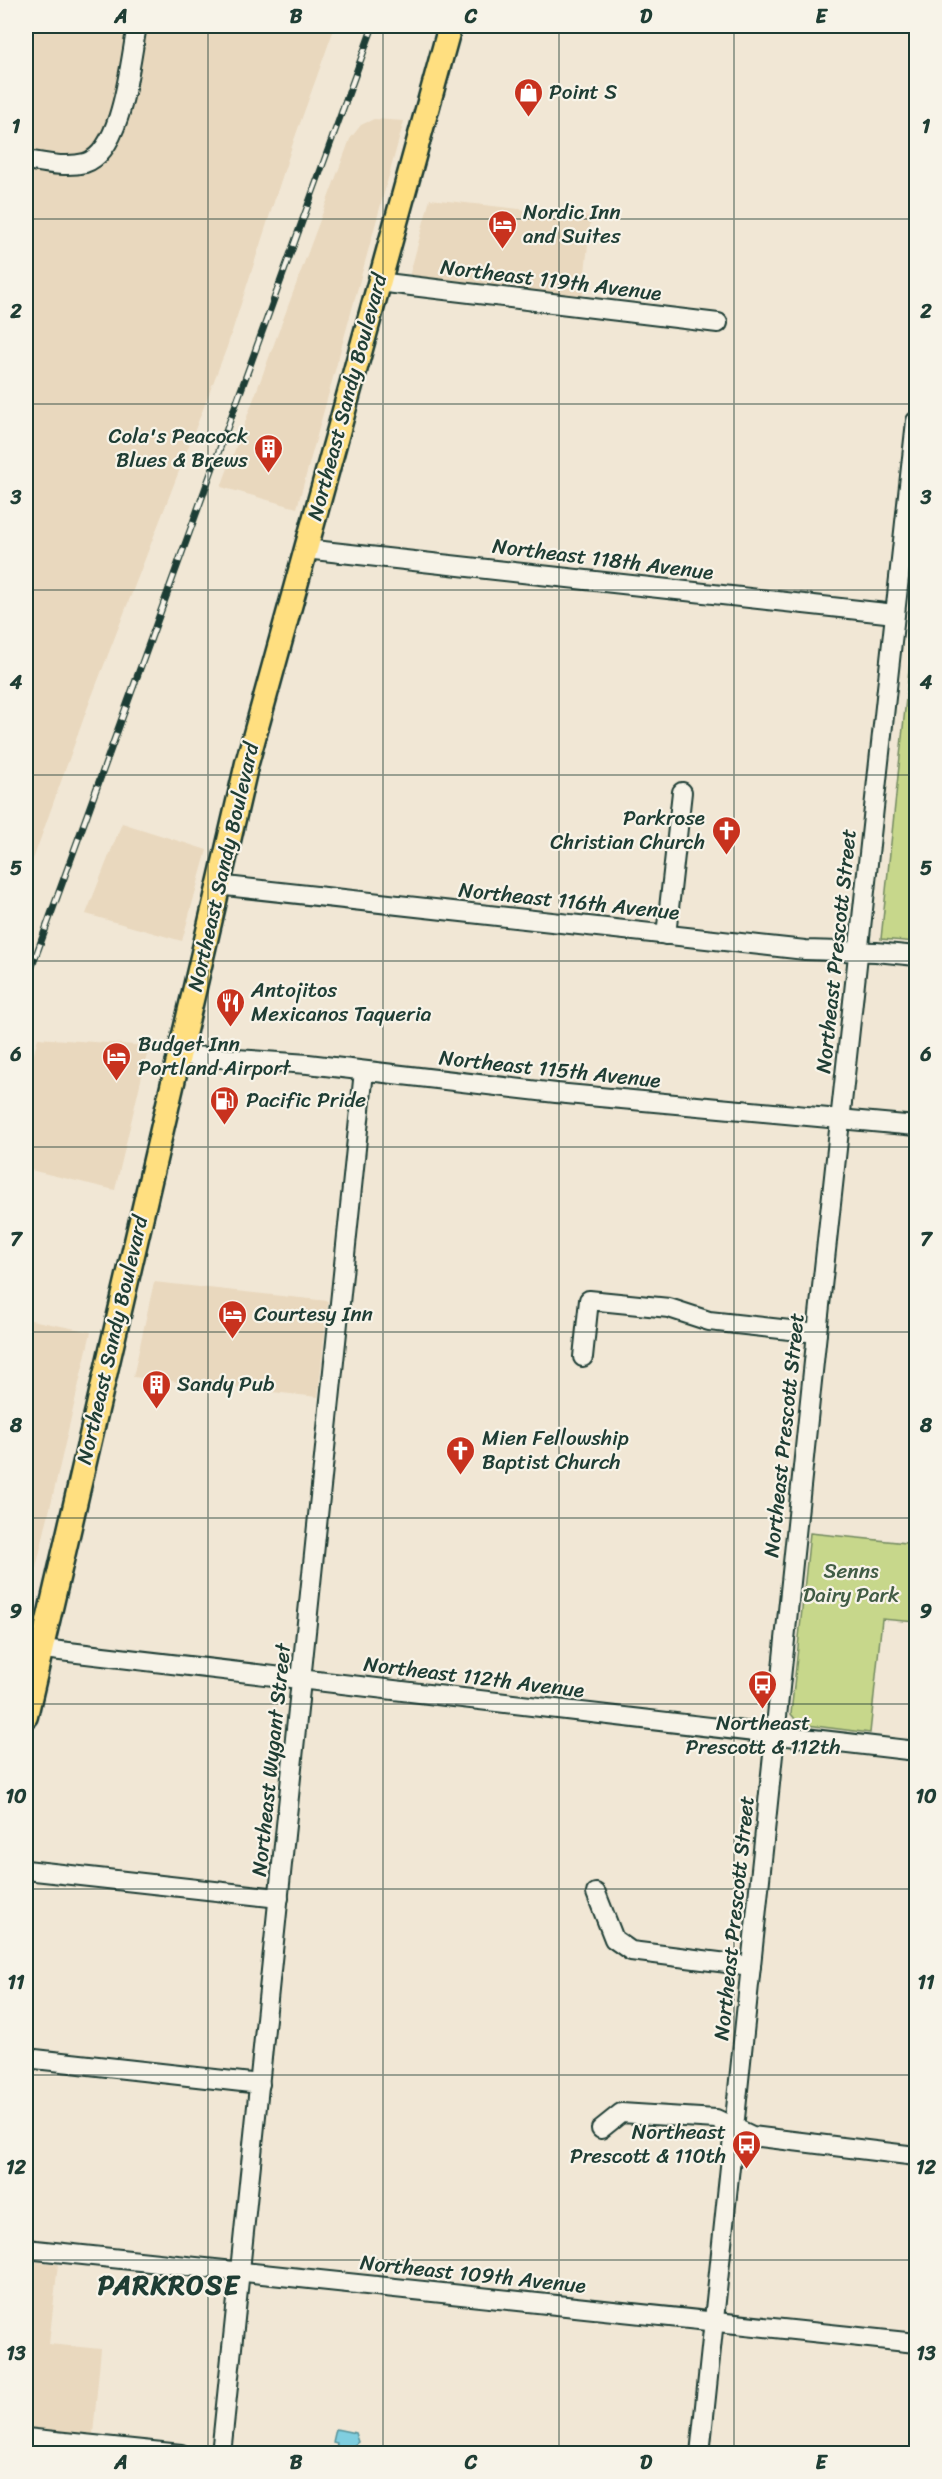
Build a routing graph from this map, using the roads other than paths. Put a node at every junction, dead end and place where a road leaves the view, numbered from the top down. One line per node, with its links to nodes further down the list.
1 (137, 26): 3 (street)
2 (450, 26): 4 (main road, Northeast Sandy Boulevard)
3 (26, 160)
4 (378, 282): 5 (street, Northeast 119th Avenue); 7 (main road, Northeast Sandy Boulevard)
5 (718, 323)
6 (916, 421): 8 (street, Northeast Prescott Street)
7 (305, 549): 8 (street, Northeast 118th Avenue); 10 (main road, Northeast Sandy Boulevard)
8 (895, 614): 12 (street, Northeast Prescott Street)
9 (682, 792): 11 (street)
10 (217, 885): 11 (street, Northeast 116th Avenue); 14 (main road, Northeast Sandy Boulevard)
11 (666, 935): 12 (street, Northeast 116th Avenue)
12 (859, 951): 13 (street, Northeast 116th Avenue); 16 (street, Northeast Prescott Street)
13 (916, 957)
14 (178, 1055): 15 (street, Northeast 115th Avenue); 20 (main road, Northeast Sandy Boulevard)
15 (363, 1071): 16 (street, Northeast 115th Avenue); 21 (street, Northeast Wygant Street)
16 (841, 1119): 17 (street, Northeast 115th Avenue); 18 (street, Northeast Prescott Street)
17 (916, 1126)
18 (817, 1333): 19 (street); 23 (street, Northeast Prescott Street)
19 (583, 1357)
20 (33, 1648): 21 (street, Northeast 112th Avenue); 22 (main road, Northeast Sandy Boulevard)
21 (303, 1679): 23 (street, Northeast 112th Avenue); 27 (street, Northeast Wygant Street)
22 (26, 1716)
23 (776, 1734): 24 (street, Northeast 112th Avenue); 28 (street, Northeast Prescott Street)
24 (916, 1751)
25 (26, 1870): 27 (street)
26 (596, 1893): 28 (street)
27 (279, 1898): 30 (street, Northeast Wygant Street)
28 (751, 1966): 31 (street, Northeast Prescott Street)
29 (26, 2058): 30 (street)
30 (260, 2084): 35 (street, Northeast Wygant Street)
31 (734, 2128): 32 (street); 33 (street); 36 (street, Northeast Prescott Street)
32 (601, 2129)
33 (916, 2156)
34 (26, 2249): 35 (street, Northeast 109th Avenue)
35 (239, 2273): 36 (street, Northeast 109th Avenue); 40 (street, Northeast Wygant Street)
36 (715, 2322): 37 (street, Northeast 109th Avenue); 41 (street, Northeast Prescott Street)
37 (916, 2343)
38 (26, 2438): 39 (street)
39 (181, 2454)
40 (221, 2454)
41 (700, 2454)

